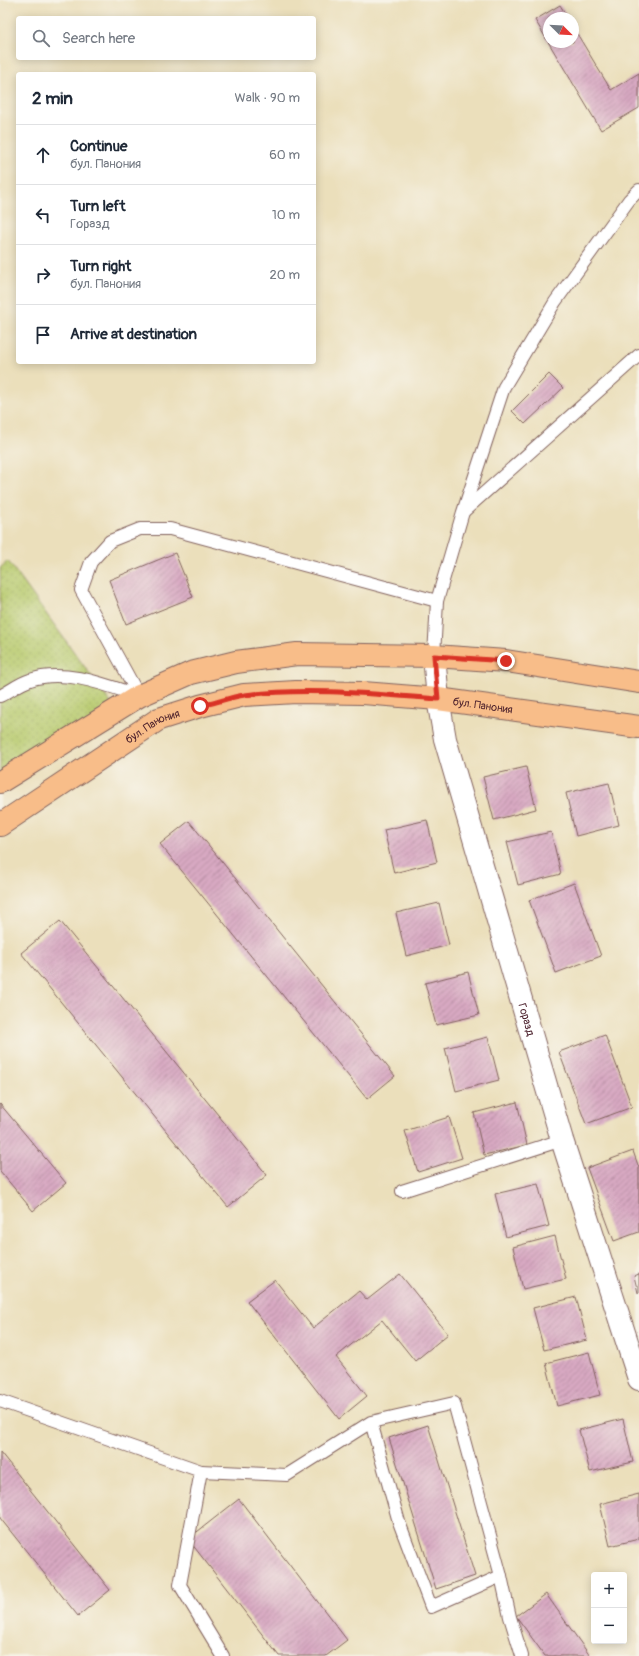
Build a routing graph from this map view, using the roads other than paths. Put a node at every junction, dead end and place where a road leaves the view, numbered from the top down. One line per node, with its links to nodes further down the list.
1 (639, 190): 3 (lane)
2 (639, 355): 3 (lane)
3 (463, 512): 4 (lane)
4 (437, 601): 5 (lane); 8 (lane)
5 (434, 656): 6 (main road); 8 (main road); 9 (street, Горазд)
6 (639, 682)
7 (0, 696): 8 (lane)
8 (139, 696): 11 (main road)
9 (438, 699): 10 (main road, бул. Панония); 12 (main road, бул. Панония); 13 (street, Горазд)
10 (639, 727)
11 (0, 782)
12 (0, 824)
13 (562, 1140): 14 (lane); 15 (street, Горазд)
14 (402, 1191)
15 (639, 1379)
16 (0, 1401): 18 (lane)
17 (371, 1422): 18 (lane); 19 (lane); 19 (lane)
18 (201, 1470): 20 (lane)
19 (501, 1576): 21 (lane)
20 (223, 1656)
21 (522, 1656)

